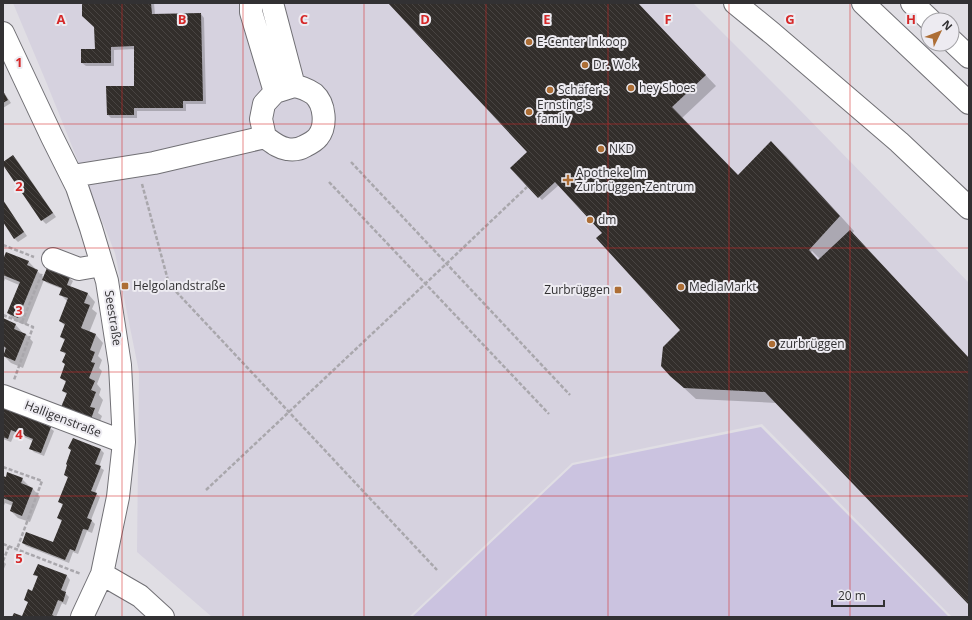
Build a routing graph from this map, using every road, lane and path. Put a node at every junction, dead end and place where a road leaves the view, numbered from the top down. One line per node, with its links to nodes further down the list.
1 (251, 3): 10 (main road)
2 (272, 3): 10 (main road)
3 (735, 3): 18 (main road)
4 (863, 3): 11 (main road)
5 (912, 3): 6 (main road)
6 (922, 12)
7 (3, 33): 14 (main road, Seestraße)
8 (960, 49): 9 (main road)
9 (969, 58)
10 (284, 89): 12 (main road); 12 (main road)
11 (969, 103)
12 (265, 137): 14 (main road)
13 (351, 162): 21 (path)
14 (72, 176): 22 (main road, Seestraße)
15 (141, 181): 28 (path)
16 (329, 182): 23 (path)
17 (527, 187): 21 (path)
18 (969, 208)
19 (3, 245): 20 (path)
20 (50, 260): 22 (main road); 25 (path)
21 (446, 264): 23 (path); 26 (path)
22 (102, 265): 30 (main road, Seestraße)
23 (425, 284): 28 (path); 29 (path)
24 (3, 315): 25 (path)
25 (22, 322): 27 (path)
26 (570, 395)
27 (5, 396): 30 (main road, Halligenstraße)
28 (289, 412): 32 (path); 37 (path)
29 (549, 414)
30 (124, 442): 38 (main road, Seestraße)
31 (3, 466): 35 (path)
32 (206, 490)
33 (3, 544): 34 (path)
34 (9, 546): 35 (path); 36 (path)
35 (17, 549): 38 (path)
36 (3, 561)
37 (437, 570)
38 (102, 574): 39 (main road, Seestraße); 40 (main road)
39 (82, 617)
40 (163, 617)

